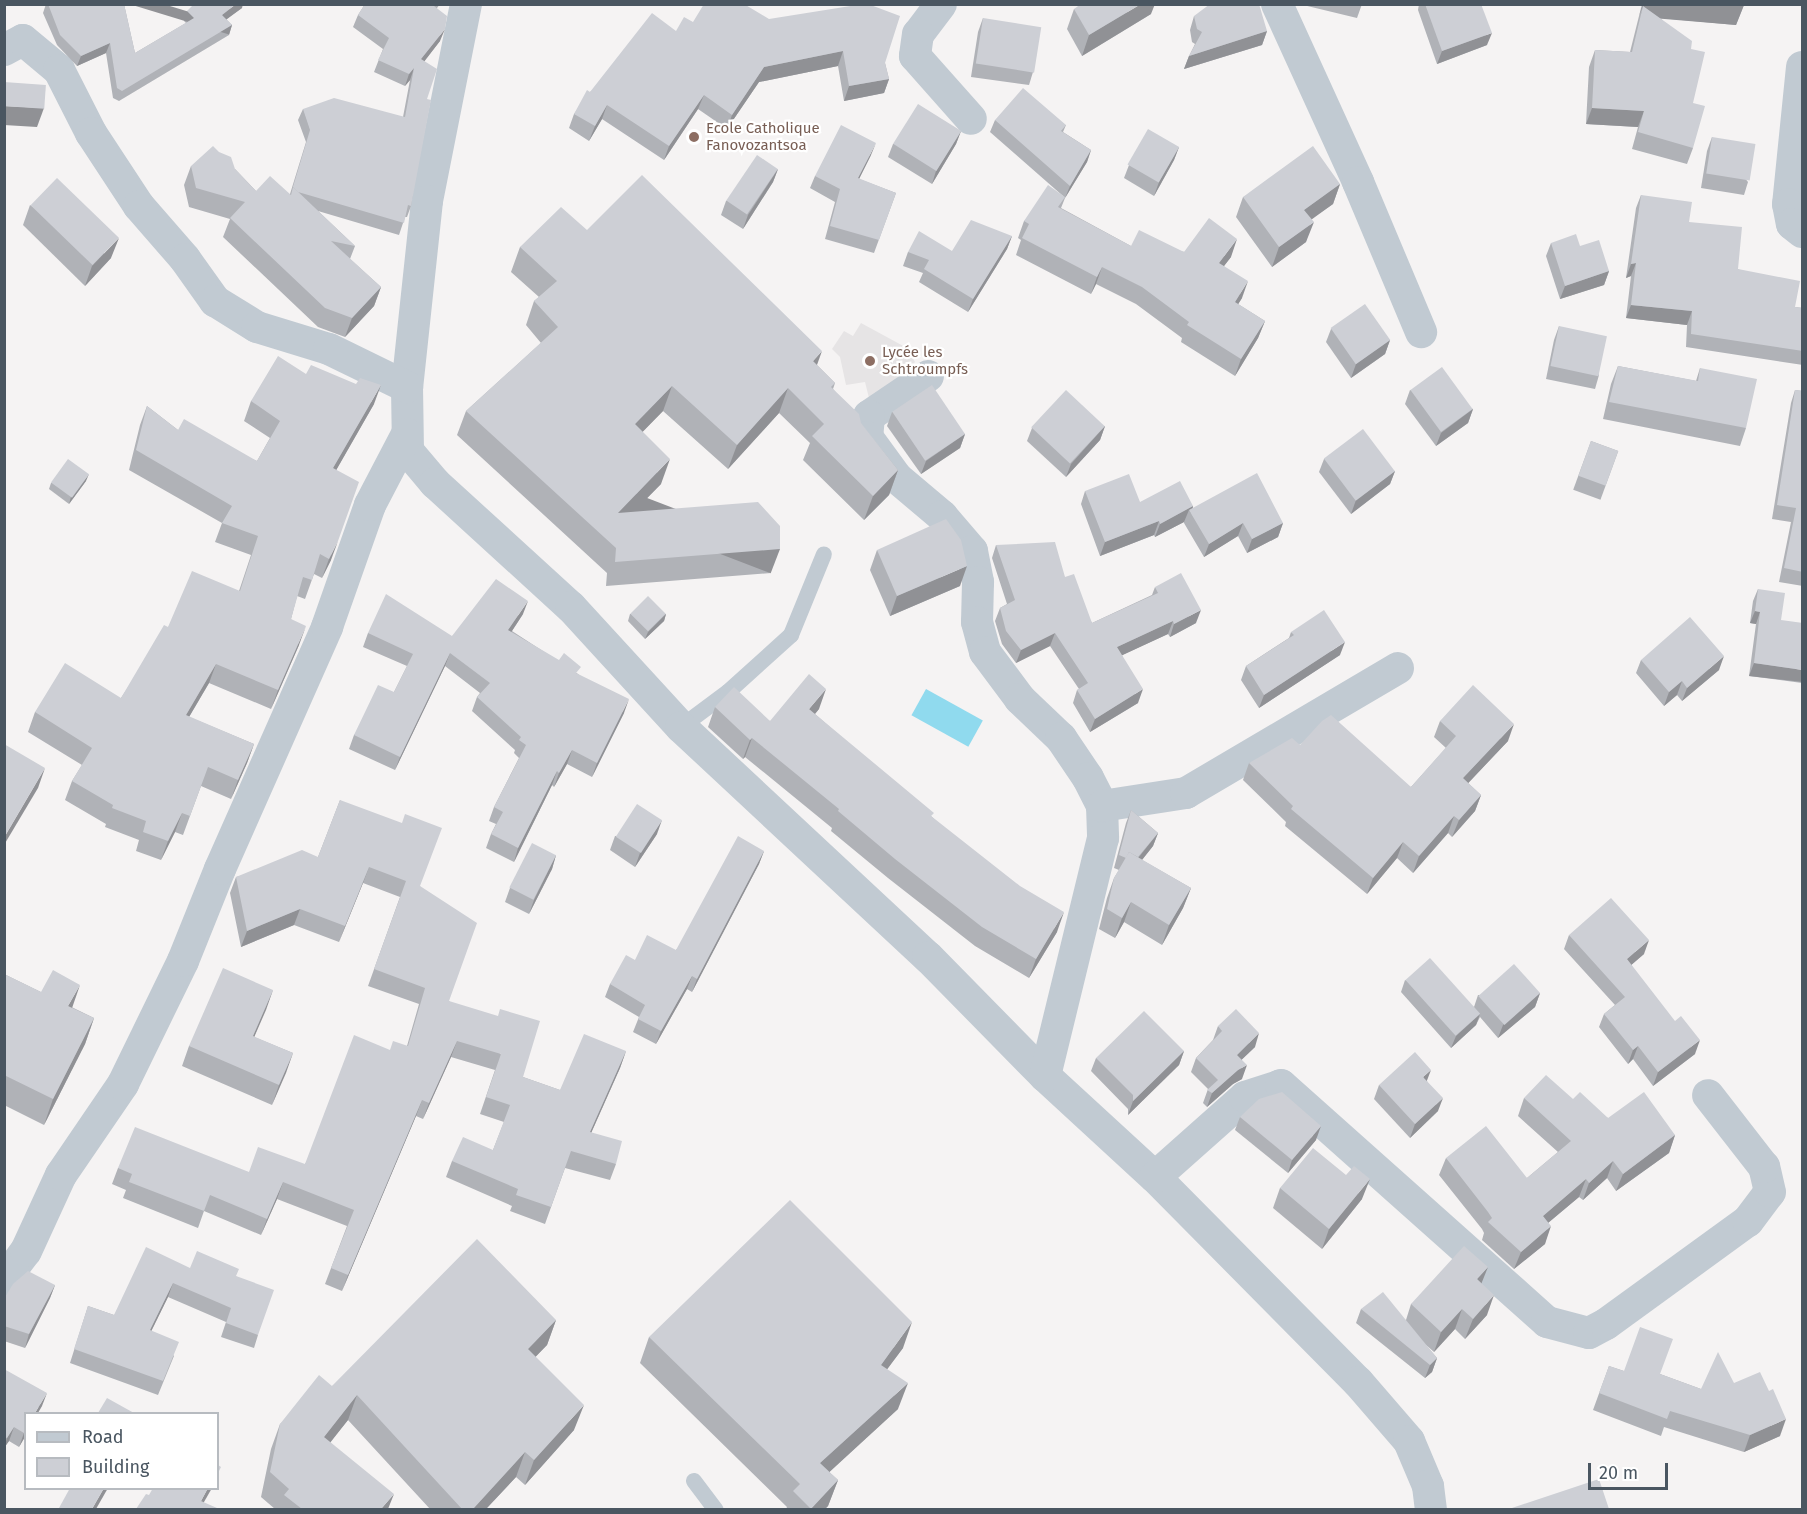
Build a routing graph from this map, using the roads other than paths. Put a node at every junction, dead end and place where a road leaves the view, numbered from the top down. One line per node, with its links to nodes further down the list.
1 (466, 4): 10 (street)
2 (941, 4): 6 (street)
3 (1277, 4): 8 (street)
4 (4, 50): 10 (street)
5 (1803, 67): 7 (street)
6 (971, 118)
7 (1803, 232)
8 (1422, 333)
9 (928, 376): 15 (street)
10 (407, 387): 11 (street)
11 (407, 434): 14 (street); 19 (street)
12 (824, 554): 14 (lane)
13 (1398, 668): 15 (street)
14 (681, 727): 16 (street)
15 (1102, 806): 16 (street)
16 (1045, 1076): 18 (street)
17 (1708, 1095): 18 (street)
18 (1155, 1177): 22 (street)
19 (4, 1280)
20 (694, 1481): 21 (lane)
21 (716, 1509)
22 (1431, 1509)

